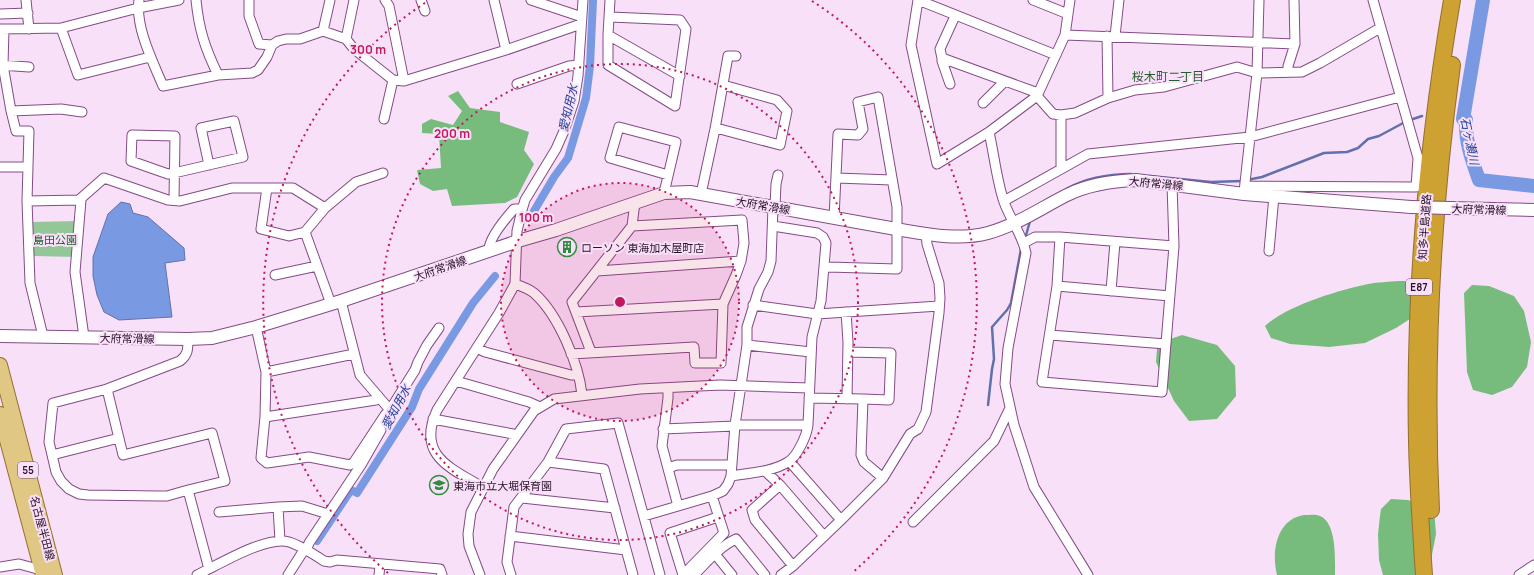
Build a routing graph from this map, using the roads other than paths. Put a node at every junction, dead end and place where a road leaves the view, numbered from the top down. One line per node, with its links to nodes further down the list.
1 (26, 0): 24 (street)
2 (179, 0): 22 (street)
3 (196, 0): 52 (street)
4 (249, 0): 41 (street)
5 (330, 0): 34 (street)
6 (354, 0): 38 (street)
7 (385, 0): 55 (street)
8 (421, 0): 23 (street)
9 (494, 0): 42 (street)
10 (531, 0): 29 (street)
11 (583, 0): 29 (street)
12 (610, 0): 28 (street)
13 (918, 0): 27 (street); 70 (street)
14 (1033, 0): 26 (street)
15 (1070, 0): 26 (street)
16 (1119, 0): 37 (street)
17 (1259, 0): 39 (street)
18 (1294, 0): 40 (street)
19 (1372, 0): 31 (street)
20 (1452, 0): 215 (highway, 知多半島道路 / E87)
21 (1462, 0): 216 (highway, 知多半島道路 / E87)
22 (139, 4): 30 (street); 45 (street)
23 (425, 11)
24 (28, 13): 25 (street); 33 (street)
25 (0, 14)
26 (1068, 14): 36 (street)
27 (955, 16): 43 (street); 46 (street)
28 (610, 17): 35 (street); 53 (street)
29 (582, 21): 42 (street); 48 (street)
30 (61, 28): 33 (street); 45 (street)
31 (1380, 28): 51 (street); 62 (street)
32 (2, 29): 33 (street); 47 (street)
33 (29, 29)
34 (323, 31): 38 (street); 41 (street)
35 (608, 35): 53 (street); 53 (street)
36 (1065, 35): 37 (street); 43 (street)
37 (1111, 36): 39 (street); 63 (street)
38 (346, 39): 54 (street)
39 (1258, 41): 40 (street); 50 (street)
40 (1295, 44): 51 (street)
41 (272, 45): 52 (street)
42 (506, 50): 55 (street)
43 (1056, 55): 60 (street)
44 (736, 56): 59 (street)
45 (150, 57): 52 (street)
46 (942, 58): 56 (street); 58 (street)
47 (2, 65): 49 (street); 61 (street)
48 (579, 65): 57 (street); 95 (street)
49 (29, 67)
50 (1257, 72): 51 (street); 63 (street); 71 (street)
51 (1288, 72)
52 (218, 75)
53 (680, 76)
54 (393, 80): 55 (street); 68 (street)
55 (404, 81)
56 (1005, 81): 60 (street); 64 (street)
57 (517, 84)
58 (950, 84)
59 (723, 85): 69 (street); 69 (street)
60 (1038, 95): 67 (street); 70 (street)
61 (4, 96): 65 (street)
62 (1400, 97): 71 (street); 84 (street)
63 (1108, 98): 67 (street)
64 (983, 103)
65 (11, 111): 66 (street); 74 (street)
66 (82, 112)
67 (1061, 115): 75 (street)
68 (384, 119)
69 (716, 128): 86 (street)
70 (989, 132): 91 (street)
71 (1250, 137): 75 (street); 84 (street)
72 (209, 165): 72 (street); 76 (street)
73 (0, 167): 74 (street)
74 (27, 167): 90 (street)
75 (1061, 169): 91 (street)
76 (174, 173): 76 (street); 89 (street)
77 (383, 173): 94 (street)
78 (668, 175): 78 (street); 85 (street)
79 (778, 175): 93 (street)
80 (836, 178): 81 (street); 81 (street); 97 (street)
81 (892, 180): 101 (street)
82 (1172, 184): 84 (main road, 大府常滑線); 98 (main road, 大府常滑線); 108 (street)
83 (267, 188): 89 (street); 94 (street); 102 (street)
84 (1244, 190): 87 (main road, 大府常滑線)
85 (664, 193): 86 (main road, 大府常滑線); 92 (main road, 大府常滑線)
86 (701, 194): 93 (main road, 大府常滑線)
87 (1274, 196): 96 (main road, 大府常滑線, bridge); 110 (street)
88 (79, 200): 89 (street); 90 (street); 132 (street)
89 (174, 200)
90 (27, 201): 131 (street)
91 (1004, 201): 98 (street)
92 (635, 202): 99 (street); 105 (main road, 大府常滑線)
93 (774, 207): 97 (main road, 大府常滑線); 100 (street)
94 (325, 208): 102 (street)
95 (522, 209): 105 (street); 109 (street)
96 (1534, 210)
97 (834, 218): 101 (main road, 大府常滑線)
98 (1013, 224): 103 (main road, 大府常滑線); 107 (street)
99 (632, 226): 111 (street); 114 (street)
100 (773, 226): 122 (street); 126 (street)
101 (896, 229): 103 (main road, 大府常滑線); 113 (street)
102 (305, 232): 112 (street)
103 (926, 234): 123 (street)
104 (1060, 238): 106 (street); 107 (street); 117 (street)
105 (518, 241): 109 (main road, 大府常滑線); 116 (street)
106 (1115, 242): 108 (street); 118 (street)
107 (1024, 243): 156 (street)
108 (1174, 246): 119 (street)
109 (489, 251): 120 (main road, 大府常滑線)
110 (1269, 251)
111 (741, 262): 114 (street); 121 (street)
112 (317, 266): 115 (street); 120 (street)
113 (828, 267)
114 (597, 271): 124 (street)
115 (275, 275)
116 (515, 284): 136 (street); 141 (street)
117 (1057, 286): 118 (street); 129 (street)
118 (1110, 291): 119 (street)
119 (1170, 296): 134 (street)
120 (336, 303): 127 (main road, 大府常滑線); 140 (street)
121 (723, 304): 124 (street); 137 (street)
122 (753, 305): 126 (street); 135 (street)
123 (939, 306): 125 (street); 174 (street)
124 (576, 312): 137 (street)
125 (846, 312): 126 (street); 139 (street)
126 (817, 314): 138 (street)
127 (256, 327): 133 (main road, 大府常滑線); 143 (street)
128 (439, 328): 157 (street)
129 (1050, 335): 134 (street); 134 (street)
130 (0, 336): 131 (main road, 大府常滑線)
131 (43, 336): 132 (main road, 大府常滑線)
132 (84, 337): 133 (main road, 大府常滑線)
133 (188, 340): 149 (street)
134 (1166, 344)
135 (747, 345): 138 (street); 146 (street)
136 (477, 348): 144 (street); 145 (street)
137 (592, 352): 141 (street)
138 (811, 352): 148 (street)
139 (848, 352): 153 (street); 154 (street)
140 (354, 354): 143 (street); 151 (street)
141 (571, 354): 144 (street)
142 (0, 364): 201 (main road, 名古屋半田線 / 55)
143 (266, 372): 159 (street)
144 (578, 375): 150 (street)
145 (456, 382): 155 (street); 160 (street)
146 (740, 385): 147 (street); 148 (street); 162 (street)
147 (668, 388): 150 (street); 163 (street)
148 (809, 388): 152 (street)
149 (107, 389): 165 (street); 167 (street)
150 (582, 395): 155 (street)
151 (379, 398): 157 (street); 159 (street)
152 (809, 398): 153 (street); 161 (street)
153 (847, 399): 154 (street)
154 (863, 399): 174 (street)
155 (540, 407): 164 (street)
156 (1010, 408): 188 (street); 214 (street)
157 (387, 413): 159 (street); 184 (street)
158 (0, 414): 166 (main road, 名古屋半田線 / 55)
159 (265, 417)
160 (433, 419): 164 (street); 176 (street)
161 (808, 425): 162 (street); 169 (street)
162 (735, 426): 163 (street); 170 (street)
163 (663, 429): 171 (street)
164 (516, 436): 176 (street)
165 (119, 438): 167 (street); 177 (street)
166 (4, 450): 200 (main road, 名古屋半田線 / 55)
167 (52, 455): 177 (street)
168 (548, 462): 179 (street); 182 (street); 185 (street)
169 (790, 462): 172 (street); 187 (street)
170 (732, 465): 171 (street); 173 (street)
171 (668, 468): 180 (street)
172 (765, 471): 173 (street); 175 (street)
173 (731, 476): 178 (street)
174 (883, 478): 187 (street)
175 (780, 485): 190 (street); 197 (street)
176 (484, 488): 206 (street)
177 (188, 490): 199 (street)
178 (712, 496): 180 (street); 186 (street)
179 (522, 498): 182 (street); 189 (street)
180 (678, 506): 185 (street)
181 (278, 507): 183 (street); 184 (street); 191 (street)
182 (615, 508): 193 (street)
183 (220, 512)
184 (328, 514): 192 (street)
185 (644, 516): 209 (street)
186 (718, 517): 186 (street)
187 (841, 520): 190 (street)
188 (914, 522)
189 (510, 536): 193 (street); 207 (street)
190 (824, 536): 197 (street)
191 (280, 541): 192 (street); 199 (street)
192 (305, 550): 195 (street); 203 (street)
193 (626, 550): 208 (street)
194 (715, 554): 210 (street); 211 (street); 212 (street)
195 (380, 564): 204 (street); 205 (street)
196 (1534, 565): 217 (street)
197 (793, 566): 213 (street)
198 (0, 567): 200 (street)
199 (208, 569): 202 (street)
200 (45, 573)
201 (55, 575)
202 (197, 575)
203 (288, 575)
204 (379, 575)
205 (442, 575)
206 (480, 575)
207 (511, 575)
208 (634, 575)
209 (660, 575)
210 (694, 575)
211 (732, 575)
212 (765, 575)
213 (781, 575)
214 (1088, 575)
215 (1424, 575)
216 (1434, 575)
217 (1519, 575)

